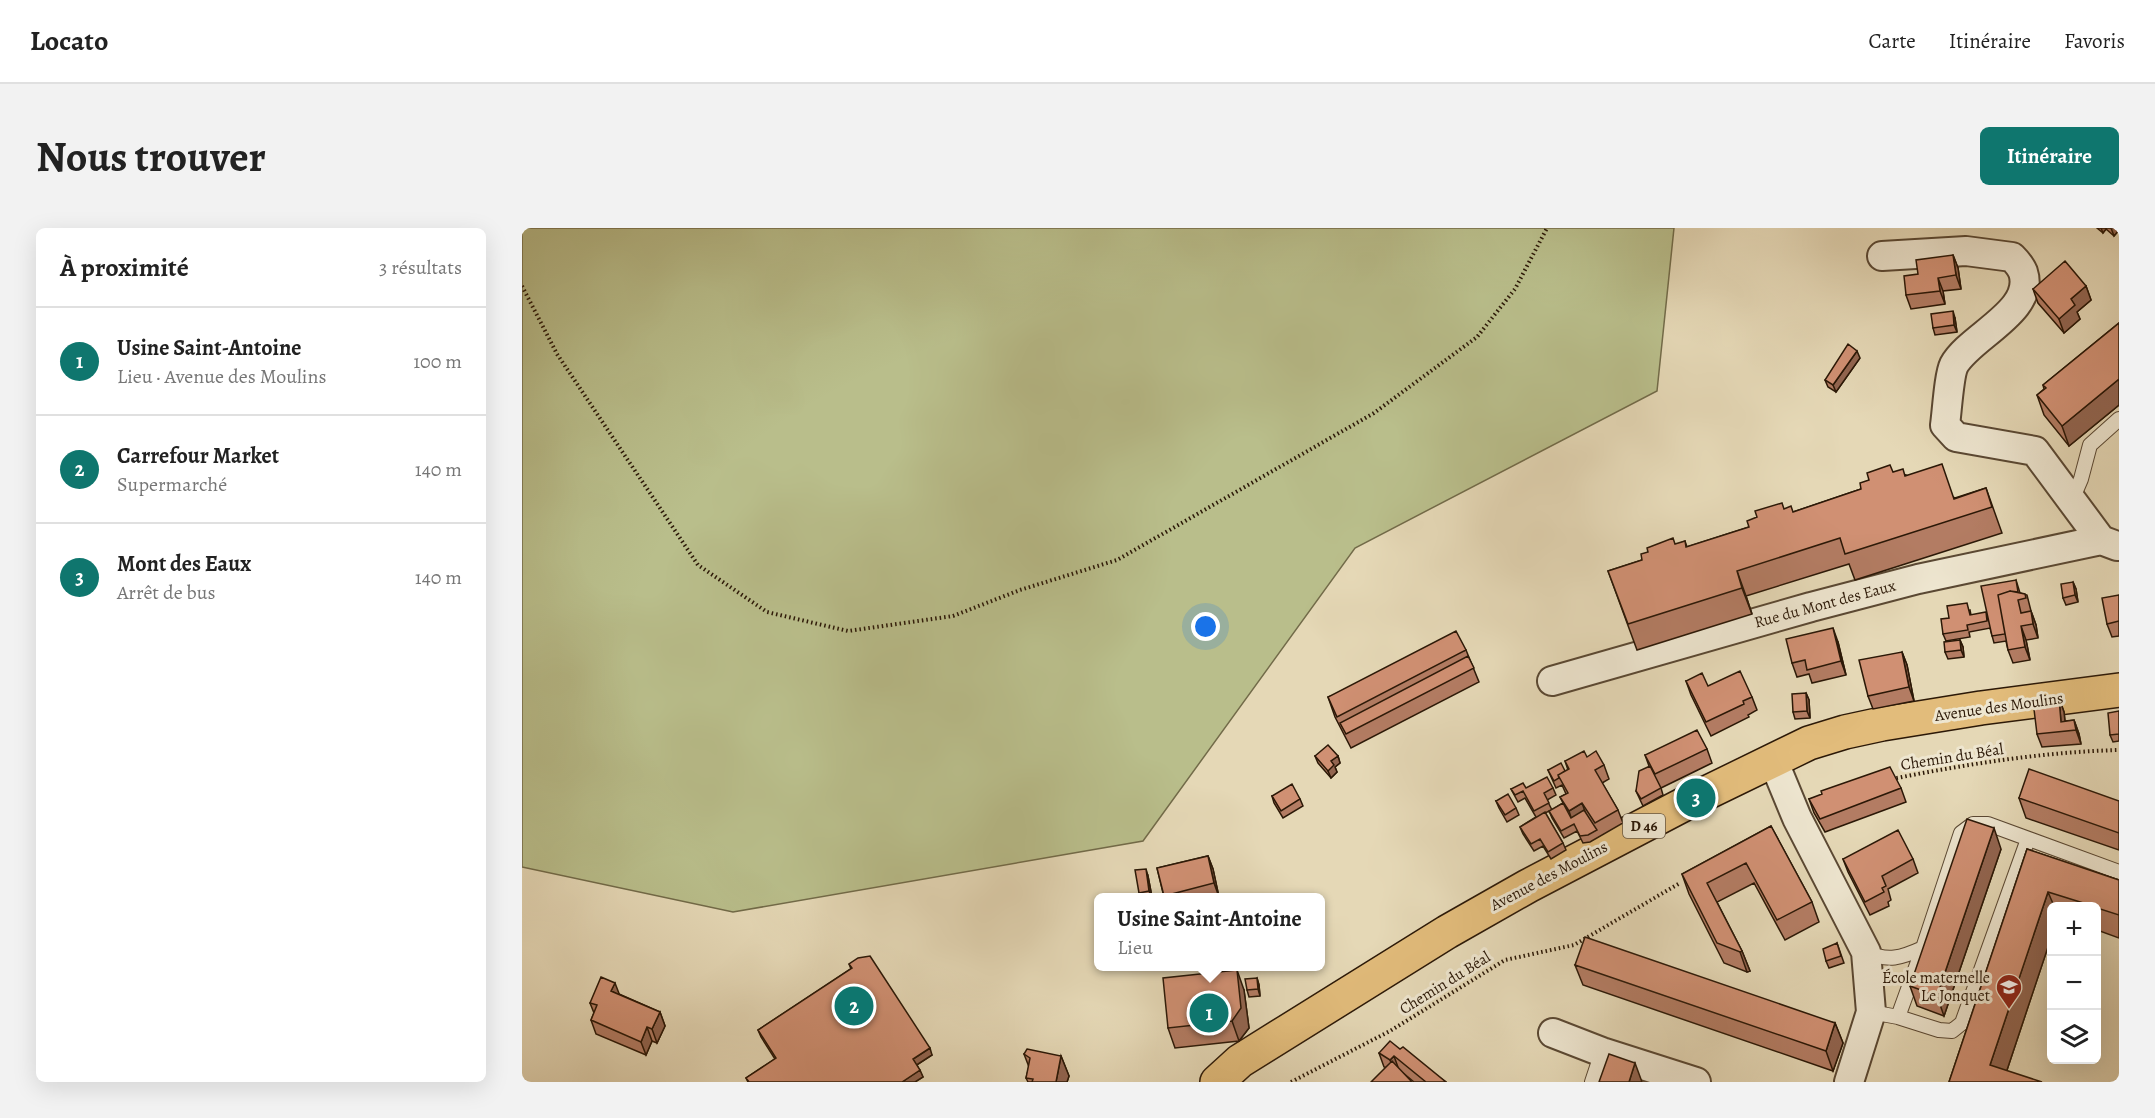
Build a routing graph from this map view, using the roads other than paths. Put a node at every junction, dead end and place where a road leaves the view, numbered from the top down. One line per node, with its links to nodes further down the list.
1 (1882, 256): 3 (street)
2 (2119, 419): 3 (lane)
3 (2072, 500): 4 (street)
4 (2110, 543): 5 (street, Rue du Mont des Eaux)
5 (1552, 681)
6 (2119, 690): 7 (main road, Avenue des Moulins / D 46)
7 (1773, 760): 11 (street); 15 (main road, Avenue des Moulins / D 46)
8 (2028, 839): 9 (lane); 10 (lane); 12 (lane)
9 (2119, 872)
10 (1923, 948): 11 (lane); 12 (lane)
11 (1866, 952): 12 (street)
12 (1885, 1014): 18 (street)
13 (1553, 1033): 14 (street)
14 (1602, 1052): 16 (lane); 17 (street)
15 (1217, 1082)
16 (1592, 1082)
17 (1696, 1082)
18 (1849, 1082)

